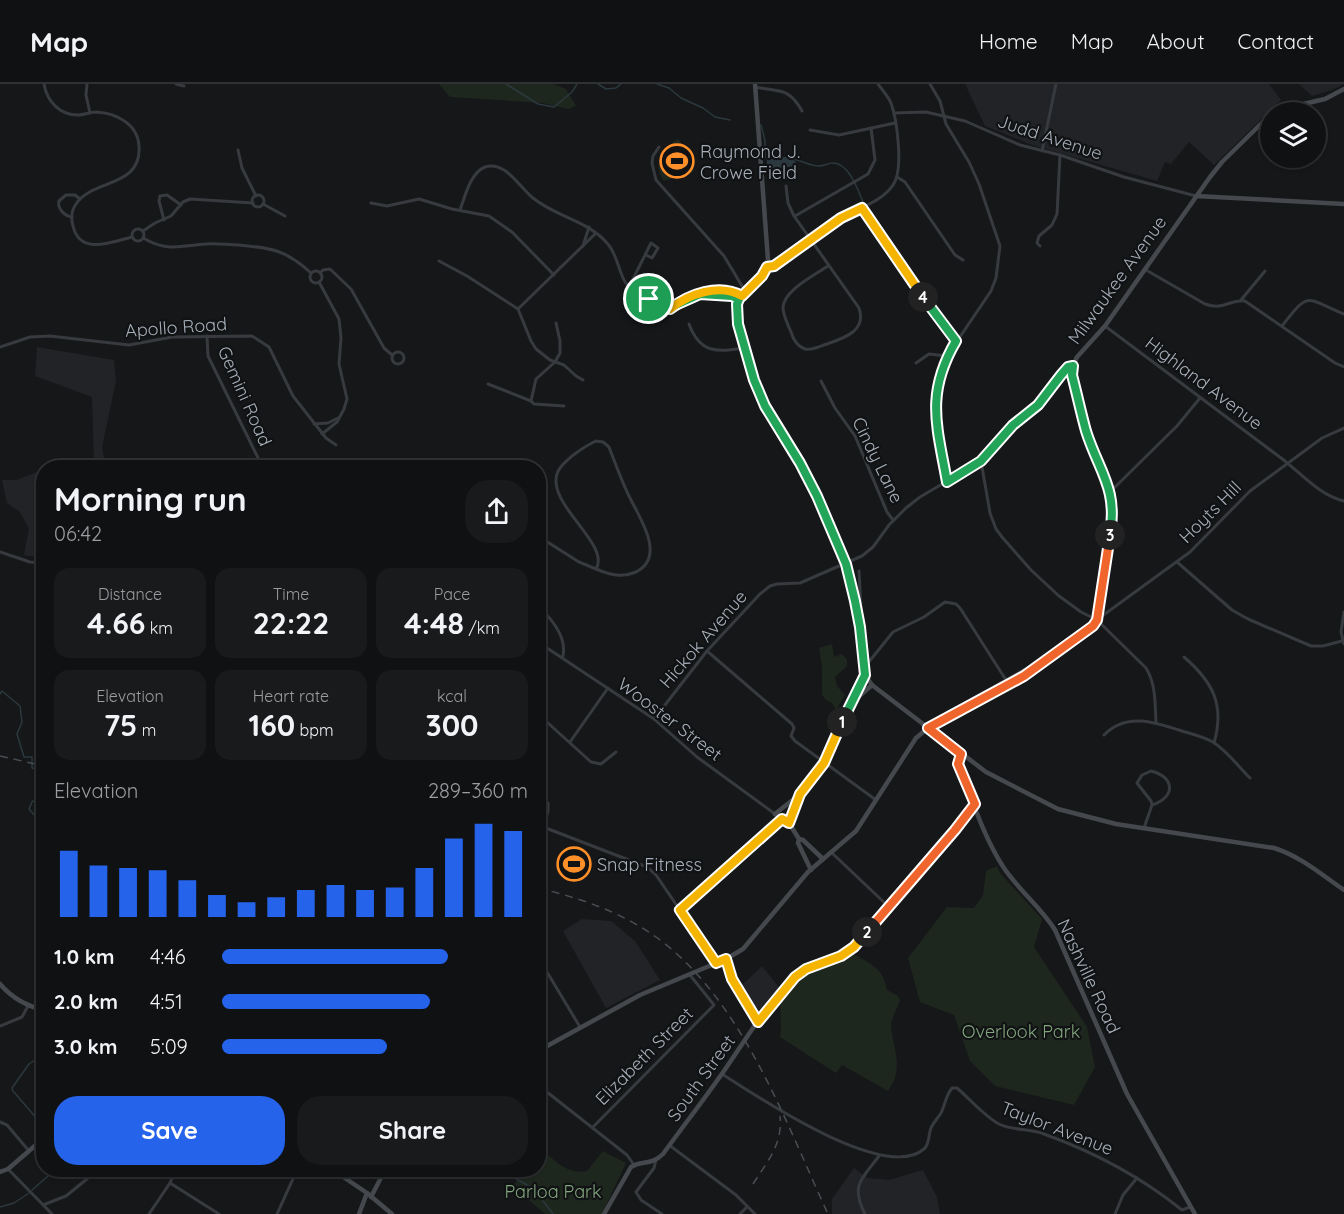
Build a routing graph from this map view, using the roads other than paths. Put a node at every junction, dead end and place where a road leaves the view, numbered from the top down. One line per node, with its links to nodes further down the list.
1 (44, 84): 12 (street)
2 (87, 84): 12 (street)
3 (176, 84): 7 (street)
4 (878, 84): 13 (street)
5 (930, 84): 14 (street)
6 (1056, 84): 21 (street)
7 (184, 86)
8 (755, 86): 11 (street); 51 (main road)
9 (1344, 89): 10 (main road)
10 (1312, 102)
11 (802, 111)
12 (90, 113): 27 (street)
13 (894, 113): 14 (street, Judd Avenue); 15 (street)
14 (944, 116): 21 (street, Judd Avenue); 69 (street)
15 (896, 123): 17 (street); 23 (street)
16 (1260, 125): 26 (main road, Milwaukee Avenue)
17 (871, 128): 18 (street); 36 (street)
18 (810, 130)
19 (660, 147): 59 (street)
20 (238, 150): 25 (street)
21 (1042, 151): 22 (street, Judd Avenue)
22 (1060, 155): 26 (street, Judd Avenue); 45 (street)
23 (897, 177): 33 (street); 48 (street)
24 (786, 186): 36 (street)
25 (256, 196): 28 (street); 30 (street)
26 (1196, 196): 31 (main road); 52 (main road, Milwaukee Avenue)
27 (80, 199): 37 (street); 37 (street)
28 (253, 203): 30 (street); 32 (street)
29 (371, 203): 34 (street)
30 (263, 204): 35 (street)
31 (1344, 204)
32 (181, 205): 38 (street); 38 (street)
33 (862, 208): 44 (street); 69 (street)
34 (460, 210): 39 (street); 56 (street)
35 (285, 216)
36 (794, 216): 44 (street)
37 (72, 217): 42 (street)
38 (164, 220): 40 (street)
39 (589, 227): 41 (street); 46 (street)
40 (143, 231): 42 (street); 43 (street)
41 (596, 233): 46 (street); 58 (street)
42 (132, 237): 43 (street)
43 (143, 238): 54 (street)
44 (810, 240): 50 (street); 51 (street)
45 (1040, 246)
46 (582, 248): 56 (street)
47 (646, 255): 47 (street); 58 (street)
48 (963, 260)
49 (439, 261): 62 (street)
50 (828, 266): 50 (street)
51 (767, 267): 59 (main road)
52 (1144, 269): 61 (street); 66 (main road, Milwaukee Avenue)
53 (1265, 271): 61 (street)
54 (311, 273): 55 (street); 57 (street)
55 (320, 273): 57 (street); 72 (street)
56 (554, 275): 62 (street)
57 (319, 282): 84 (street)
58 (629, 287): 60 (street)
59 (746, 291): 60 (main road)
60 (740, 297): 71 (main road)
61 (1241, 300): 67 (street)
62 (518, 309): 74 (street)
63 (1344, 314): 67 (street)
64 (556, 323): 74 (street)
65 (689, 324): 71 (street)
66 (1105, 326): 76 (main road, Milwaukee Avenue); 81 (street, Highland Avenue)
67 (1282, 326): 77 (street)
68 (207, 336): 70 (street, Apollo Road); 85 (street, Apollo Road); 89 (street, Gemini Road)
69 (956, 341): 73 (street)
70 (0, 347)
71 (744, 348): 100 (main road)
72 (392, 356): 72 (street)
73 (947, 357): 75 (street); 92 (street)
74 (555, 362): 78 (street); 82 (street)
75 (916, 363)
76 (1073, 366): 90 (street, Milwaukee Avenue); 93 (main road)
77 (1344, 367)
78 (583, 380)
79 (820, 381): 95 (street, Cindy Lane)
80 (488, 384): 82 (street)
81 (1200, 398): 91 (street, Highland Avenue); 93 (street)
82 (531, 401): 83 (street)
83 (564, 406)
84 (338, 418): 85 (street); 87 (street)
85 (314, 424): 87 (street, Apollo Road)
86 (1344, 428): 91 (street, Hoyts Hill)
87 (322, 434): 88 (street, Apollo Road)
88 (336, 445)
89 (258, 460)
90 (981, 461): 92 (street, Milwaukee Avenue); 106 (street)
91 (1287, 463): 94 (street, Highland Avenue); 99 (street, Hoyts Hill)
92 (947, 482): 95 (street, Milwaukee Avenue)
93 (1111, 491): 106 (main road)
94 (1344, 501)
95 (893, 520): 100 (street, Milwaukee Avenue)
96 (546, 542): 101 (street)
97 (0, 552): 98 (street)
98 (36, 562)
99 (1178, 562): 106 (street, Hoyts Hill); 107 (street)
100 (846, 564): 104 (main road); 109 (street, Hickok Avenue)
101 (596, 569): 101 (street)
102 (859, 571): 104 (street)
103 (1344, 612): 107 (street)
104 (858, 615): 113 (main road)
105 (546, 616): 110 (street)
106 (1097, 620): 112 (main road); 121 (street)
107 (1343, 643)
108 (546, 647): 110 (street, Wooster Street)
109 (707, 651): 119 (street, Hickok Avenue); 128 (street)
110 (563, 657): 116 (street, Wooster Street)
111 (1184, 657): 125 (street)
112 (1036, 668): 114 (street); 118 (main road)
113 (864, 672): 114 (street); 115 (main road); 117 (main road)
114 (1006, 680): 118 (street)
115 (872, 685): 117 (main road); 122 (main road)
116 (608, 688): 119 (street, Wooster Street); 124 (street)
117 (852, 703): 128 (main road)
118 (959, 711): 122 (main road)
119 (654, 719): 135 (street, Wooster Street)
120 (546, 721): 124 (street)
121 (1156, 722): 123 (street); 125 (street)
122 (928, 728): 127 (main road); 132 (main road)
123 (1104, 735)
124 (570, 742): 126 (street)
125 (1214, 743): 129 (street)
126 (616, 752)
127 (961, 754): 133 (main road, Nashville Road); 139 (main road)
128 (824, 763): 130 (main road); 132 (street)
129 (1250, 778)
130 (800, 794): 135 (main road); 138 (main road)
131 (546, 801): 137 (street)
132 (876, 801): 142 (main road)
133 (975, 804): 146 (main road, South Street); 181 (main road, Nashville Road)
134 (1152, 806): 134 (street); 139 (street)
135 (775, 814): 136 (main road, Wooster Street)
136 (782, 819): 138 (main road, Wooster Street); 147 (street)
137 (546, 820)
138 (789, 823): 141 (main road)
139 (1144, 828): 145 (main road)
140 (546, 829): 147 (street)
141 (799, 839): 143 (main road); 144 (main road)
142 (832, 853): 143 (main road); 146 (street)
143 (823, 860): 144 (main road)
144 (811, 870): 148 (main road)
145 (1344, 890)
146 (889, 907): 155 (main road, South Street)
147 (680, 910): 149 (street)
148 (726, 959): 149 (main road); 155 (street)
149 (716, 963): 151 (main road)
150 (546, 970): 157 (street)
151 (689, 974): 157 (main road); 162 (street, Elizabeth Street)
152 (0, 984): 153 (main road)
153 (28, 1006): 154 (main road); 156 (street)
154 (36, 1008)
155 (758, 1022): 159 (main road, South Street)
156 (0, 1026)
157 (580, 1027): 158 (main road)
158 (546, 1046)
159 (722, 1074): 164 (main road, South Street); 166 (street, Taylor Avenue)
160 (546, 1091): 162 (street)
161 (0, 1122): 165 (street)
162 (593, 1127): 168 (street)
163 (36, 1144): 165 (main road)
164 (669, 1145): 167 (main road, South Street); 180 (street)
165 (29, 1150): 169 (main road)
166 (879, 1156): 176 (street, Taylor Avenue); 193 (street)
167 (656, 1160): 168 (main road); 190 (street)
168 (634, 1165): 189 (main road)
169 (8, 1169): 170 (main road); 179 (street)
170 (0, 1172)
171 (89, 1177): 179 (street)
172 (172, 1177): 177 (street)
173 (294, 1177): 186 (street)
174 (343, 1177): 178 (main road)
175 (381, 1177): 178 (main road)
176 (1137, 1178): 181 (street, Taylor Avenue); 194 (street)
177 (170, 1183): 184 (street); 185 (street)
178 (369, 1195): 187 (main road); 188 (main road)
179 (44, 1205): 182 (street)
180 (747, 1206): 191 (street); 192 (street)
181 (1190, 1207): 195 (main road, Nashville Road)
182 (50, 1212): 183 (street)
183 (44, 1214)
184 (149, 1214)
185 (219, 1214)
186 (277, 1214)
187 (359, 1214)
188 (392, 1214)
189 (604, 1214)
190 (662, 1214)
191 (740, 1214)
192 (755, 1214)
193 (866, 1214)
194 (1115, 1214)
195 (1195, 1214)

